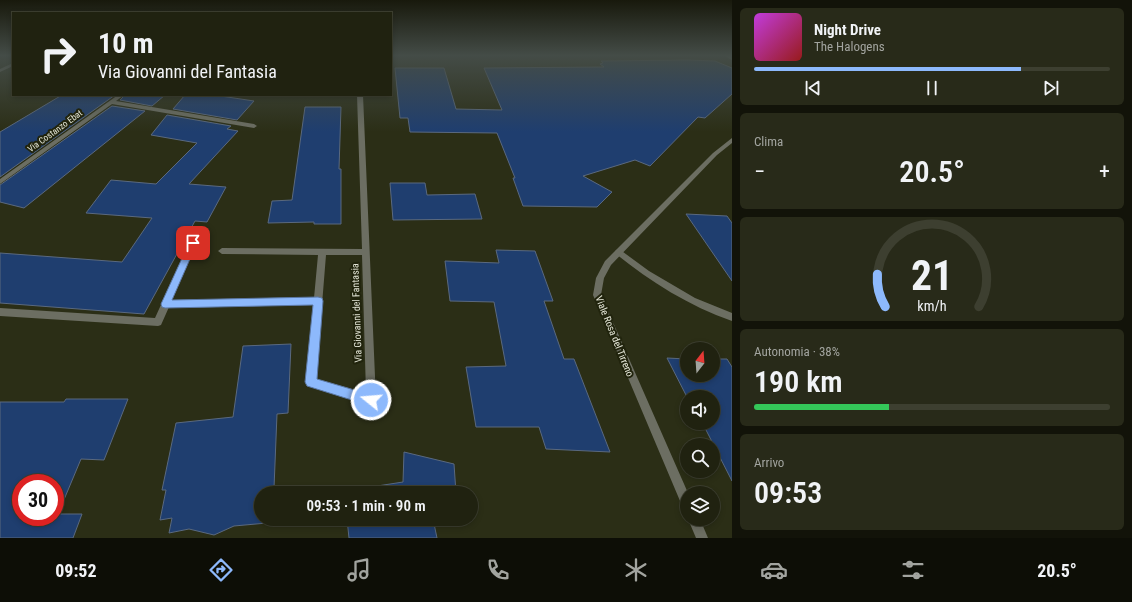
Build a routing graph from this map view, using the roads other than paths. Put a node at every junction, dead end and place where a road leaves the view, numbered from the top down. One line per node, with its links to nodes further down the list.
1 (120, 96): 3 (street, Via Costanzo Ebat)
2 (360, 96): 10 (street, Via Giovanni del Fantasia)
3 (111, 102): 4 (street); 6 (street, Via Costanzo Ebat)
4 (254, 126)
5 (732, 140): 11 (street, Viale Rosa del Tirreno)
6 (0, 182)
7 (193, 243): 13 (street)
8 (222, 251): 9 (street)
9 (322, 252): 10 (street, Via Giovanni del Fantasia); 12 (street, Via Giovanni del Fantasia)
10 (365, 252): 12 (street, Via Giovanni del Fantasia)
11 (619, 252): 15 (street); 16 (street, Viale Rosa del Tirreno)
12 (318, 301): 13 (street)
13 (165, 304): 14 (street)
14 (0, 312)
15 (732, 316)
16 (680, 488)
17 (697, 526): 18 (street)
18 (702, 538)

